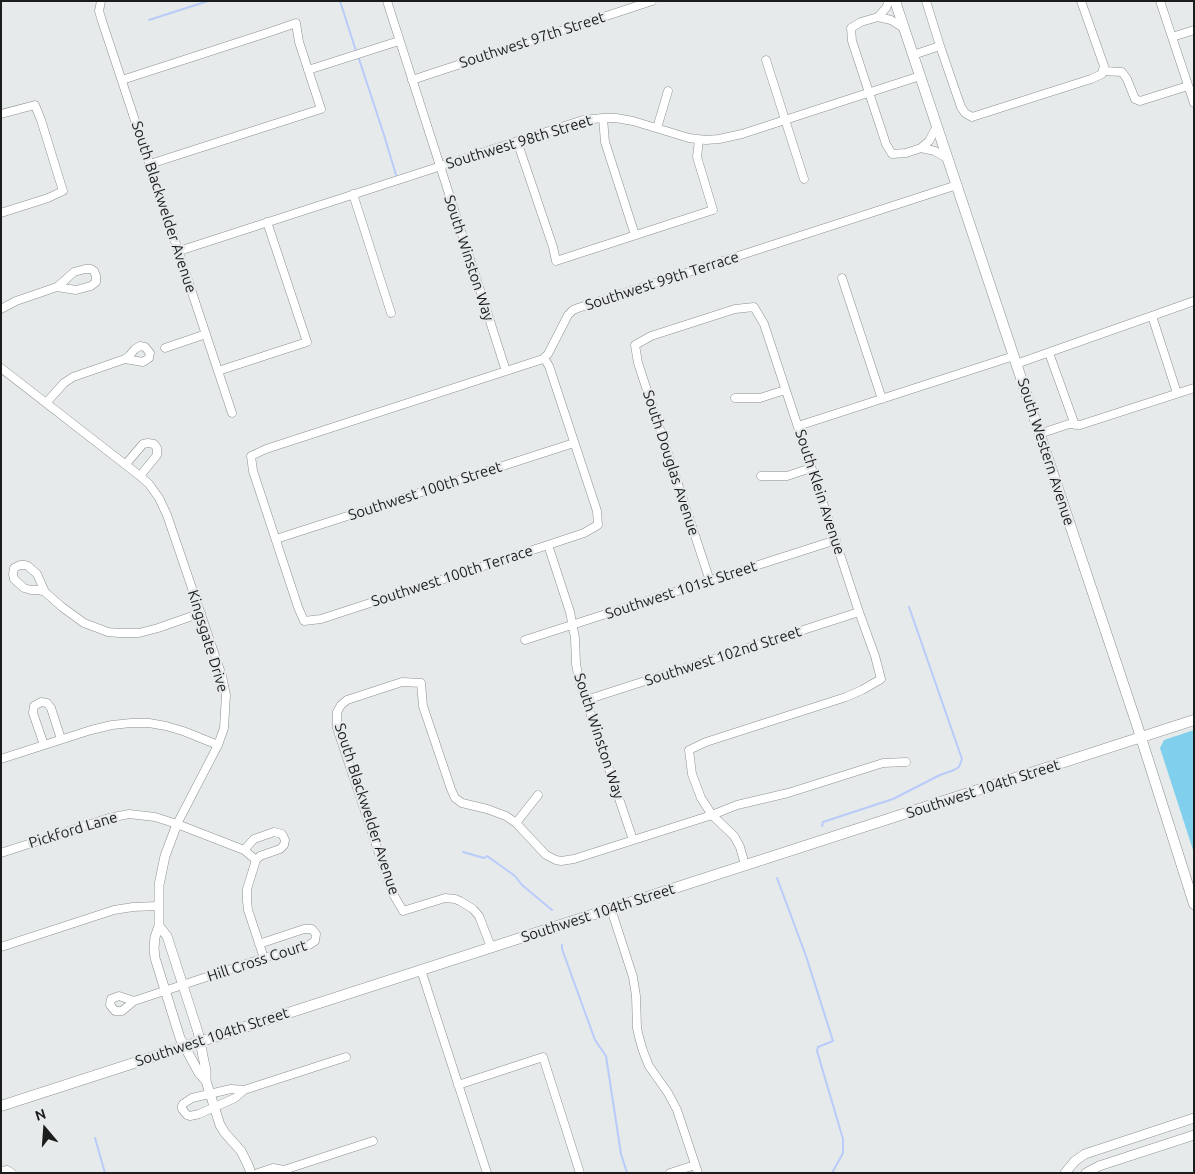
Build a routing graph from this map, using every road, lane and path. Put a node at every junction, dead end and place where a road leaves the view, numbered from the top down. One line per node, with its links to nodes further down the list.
1 (101, 1): 20 (street, South Blackwelder Avenue)
2 (387, 1): 13 (street, South Winston Way)
3 (652, 1): 21 (street, Southwest 97th Street)
4 (889, 1): 9 (street)
5 (895, 1): 10 (main road, South Western Avenue)
6 (926, 1): 14 (street)
7 (1081, 1): 18 (street)
8 (1160, 1): 12 (street)
9 (878, 17): 10 (street); 24 (street)
10 (905, 29): 15 (main road, South Western Avenue)
11 (1194, 30): 12 (street)
12 (1172, 37): 22 (street)
13 (399, 40): 17 (street); 21 (street, South Winston Way)
14 (940, 46): 15 (street); 18 (street)
15 (913, 55): 19 (main road, South Western Avenue)
16 (766, 60): 28 (street)
17 (308, 70): 20 (street); 35 (street)
18 (1103, 71): 22 (street)
19 (920, 76): 24 (street, Southwest 98th Street); 29 (main road, South Western Avenue)
20 (122, 80): 35 (street, South Blackwelder Avenue)
21 (412, 80): 36 (street, South Winston Way)
22 (1188, 86): 25 (street)
23 (668, 91): 30 (street)
24 (869, 92): 28 (street, Southwest 98th Street); 33 (street)
25 (1194, 103)
26 (1, 114): 40 (street)
27 (603, 118): 30 (street, Southwest 98th Street); 32 (street, Southwest 98th Street); 42 (street)
28 (784, 119): 31 (street, Southwest 98th Street); 37 (street)
29 (937, 126): 33 (street); 34 (main road, South Western Avenue)
30 (657, 128): 31 (street, Southwest 98th Street)
31 (698, 140): 42 (street)
32 (518, 141): 36 (street, Southwest 98th Street); 42 (street)
33 (921, 148): 34 (street)
34 (948, 159): 38 (main road, South Western Avenue)
35 (150, 164): 43 (street, South Blackwelder Avenue)
36 (440, 166): 39 (street, Southwest 98th Street); 59 (street, South Winston Way)
37 (804, 178)
38 (957, 185): 54 (street, Southwest 99th Terrace); 56 (main road, South Western Avenue)
39 (353, 194): 41 (street, Southwest 98th Street); 48 (street)
40 (1, 213)
41 (267, 222): 43 (street, Southwest 98th Street); 58 (street)
42 (635, 235)
43 (179, 251): 50 (street, South Blackwelder Avenue)
44 (842, 278): 64 (street)
45 (57, 287): 45 (street); 47 (street)
46 (1194, 301): 49 (street)
47 (1, 309)
48 (391, 313)
49 (1152, 316): 53 (street); 62 (street)
50 (206, 334): 52 (street); 58 (street, South Blackwelder Avenue)
51 (636, 345): 61 (street, South Klein Avenue); 78 (street, South Douglas Avenue)
52 (165, 348)
53 (1049, 353): 56 (street); 67 (street)
54 (544, 358): 59 (street); 70 (street)
55 (124, 359): 65 (street)
56 (1015, 360): 64 (street); 69 (main road, South Western Avenue)
57 (1, 368): 65 (street, Kingsgate Drive)
58 (218, 370): 66 (street, South Blackwelder Avenue)
59 (506, 371): 75 (street)
60 (1194, 388): 62 (street)
61 (785, 390): 63 (street); 68 (street, South Klein Avenue)
62 (1177, 393): 67 (street)
63 (735, 398)
64 (882, 399): 68 (street)
65 (46, 403): 71 (street, Kingsgate Drive)
66 (232, 413)
67 (1075, 425): 69 (street)
68 (798, 426): 72 (street, South Klein Avenue)
69 (1040, 434): 86 (main road, South Western Avenue)
70 (574, 443): 75 (street, Southwest 100th Street); 77 (street, Southwest 100th Terrace)
71 (126, 464): 73 (street, Kingsgate Drive); 73 (street)
72 (811, 468): 74 (street); 76 (street, South Klein Avenue)
73 (140, 476): 81 (street, Kingsgate Drive)
74 (761, 476)
75 (276, 539): 77 (street, Southwest 100th Terrace)
76 (836, 540): 78 (street, Southwest 101st Street); 80 (street, South Klein Avenue)
77 (548, 545): 82 (street, South Winston Way)
78 (710, 581): 82 (street, Southwest 101st Street)
79 (45, 592): 81 (street)
80 (859, 612): 84 (street, Southwest 102nd Street); 93 (street, South Klein Avenue)
81 (201, 613): 89 (street, Kingsgate Drive)
82 (573, 625): 83 (street, Southwest 101st Street); 84 (street, South Winston Way)
83 (525, 640)
84 (586, 700): 96 (street, South Winston Way)
85 (1194, 720): 86 (main road, Southwest 104th Street)
86 (1141, 738): 100 (main road, Southwest 104th Street); 101 (main road, South Western Avenue)
87 (61, 739): 88 (street); 88 (street); 89 (street)
88 (44, 745): 90 (street)
89 (218, 745): 95 (street, Kingsgate Drive)
90 (1, 759)
91 (906, 762): 93 (street)
92 (538, 795): 94 (street)
93 (712, 815): 96 (street); 100 (street)
94 (516, 822): 96 (street); 107 (street, South Blackwelder Avenue)
95 (177, 824): 97 (street, Pickford Lane); 98 (street, Pickford Lane); 102 (street, Kingsgate Drive)
96 (633, 840)
97 (244, 850): 99 (street, Pickford Lane); 99 (street)
98 (1, 853)
99 (256, 860): 105 (street)
100 (745, 865): 103 (main road, Southwest 104th Street)
101 (1194, 904)
102 (158, 906): 104 (street, Kingsgate Drive); 106 (street)
103 (611, 909): 107 (main road, Southwest 104th Street); 125 (street)
104 (159, 926): 110 (street, Kingsgate Drive); 111 (street, Kingsgate Drive)
105 (259, 944): 108 (street); 108 (street, Hill Cross Court)
106 (1, 947)
107 (491, 947): 109 (main road, Southwest 104th Street)
108 (264, 958): 110 (street, Hill Cross Court)
109 (421, 970): 113 (main road, Southwest 104th Street); 117 (street)
110 (183, 985): 111 (street, Hill Cross Court); 113 (street, Kingsgate Drive)
111 (165, 991): 112 (street, Hill Cross Court); 114 (street, Kingsgate Drive)
112 (134, 1001)
113 (200, 1041): 114 (main road, Southwest 104th Street); 116 (street, Kingsgate Drive)
114 (185, 1046): 116 (street, Kingsgate Drive); 120 (main road, Southwest 104th Street)
115 (346, 1057): 118 (street)
116 (206, 1081): 119 (street, Kingsgate Drive)
117 (458, 1085): 131 (street); 132 (street)
118 (244, 1090): 119 (street); 121 (street)
119 (210, 1093): 121 (street, Kingsgate Drive); 121 (street)
120 (1, 1106)
121 (214, 1107): 129 (street, Kingsgate Drive)
122 (1194, 1118): 134 (street)
123 (1194, 1135): 135 (street)
124 (373, 1141): 127 (street)
125 (696, 1169): 133 (street)
126 (1, 1171): 128 (street)
127 (283, 1171): 130 (street)
128 (11, 1172)
129 (250, 1173)
130 (258, 1173)
131 (487, 1173)
132 (580, 1173)
133 (670, 1173)
134 (1065, 1173)
135 (1086, 1173)

